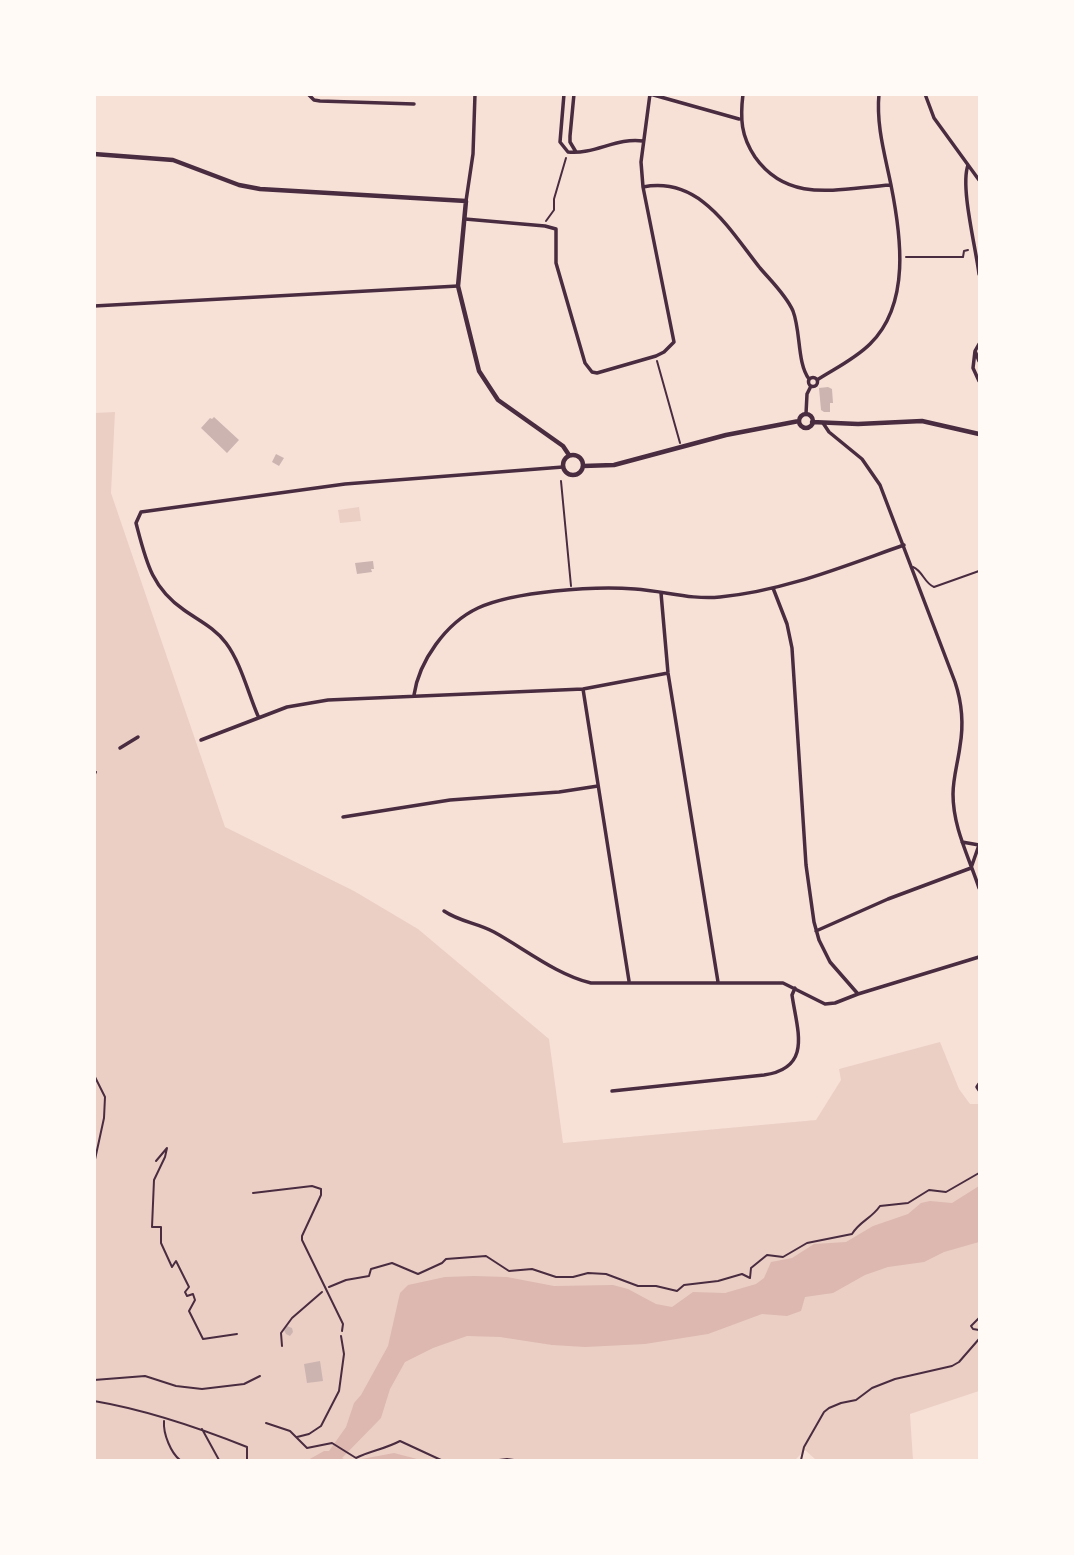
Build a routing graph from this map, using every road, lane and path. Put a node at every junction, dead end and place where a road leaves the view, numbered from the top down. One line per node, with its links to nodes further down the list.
1 (309, 94): 9 (street)
2 (475, 94): 19 (street)
3 (564, 94): 12 (street)
4 (574, 94): 12 (street)
5 (650, 94): 10 (street); 11 (street)
6 (743, 94): 10 (street)
7 (879, 94): 17 (street)
8 (925, 94): 15 (street)
9 (414, 104)
10 (740, 120): 17 (street)
11 (643, 141): 12 (street); 18 (street)
12 (577, 153)
13 (94, 154): 19 (street)
14 (569, 156): 21 (path)
15 (968, 165): 16 (street); 22 (street)
16 (979, 180)
17 (891, 185): 23 (street)
18 (643, 187): 29 (street); 31 (street)
19 (467, 201): 20 (street)
20 (465, 219): 21 (street); 25 (street)
21 (545, 226): 29 (street)
22 (976, 248): 23 (path); 24 (street)
23 (898, 257): 32 (street)
24 (979, 274)
25 (458, 286): 26 (street); 41 (street)
26 (94, 306)
27 (979, 344): 28 (street)
28 (975, 351): 30 (street); 33 (street)
29 (656, 356): 40 (path)
30 (979, 361)
31 (809, 379): 32 (street); 34 (street)
32 (817, 380): 34 (street)
33 (979, 380)
34 (811, 386): 35 (street)
35 (806, 414): 36 (street); 37 (street)
36 (799, 421): 37 (street); 40 (street)
37 (813, 422): 38 (street)
38 (823, 422): 39 (street); 45 (street)
39 (979, 434)
40 (681, 448): 42 (street)
41 (569, 455): 42 (street); 43 (street)
42 (583, 466): 43 (street)
43 (563, 467): 54 (street)
44 (561, 481): 49 (path)
45 (904, 545): 46 (street); 48 (street)
46 (912, 567): 47 (lane); 62 (street)
47 (979, 571)
48 (773, 588): 50 (street); 68 (street)
49 (572, 590): 50 (street); 53 (street)
50 (661, 592): 51 (street)
51 (668, 673): 52 (street); 71 (street)
52 (583, 689): 53 (street); 60 (street)
53 (414, 695): 54 (street)
54 (258, 716): 56 (street)
55 (138, 737): 57 (street)
56 (201, 740)
57 (120, 748)
58 (96, 772): 59 (path)
59 (94, 776)
60 (598, 786): 61 (street); 70 (street)
61 (343, 817)
62 (962, 842): 63 (street); 64 (street)
63 (979, 845): 64 (street)
64 (971, 868): 65 (street); 68 (street)
65 (978, 880): 66 (street)
66 (979, 888)
67 (444, 911): 70 (street)
68 (816, 931): 73 (street)
69 (979, 957): 73 (street)
70 (629, 982): 71 (street)
71 (718, 982): 72 (street)
72 (795, 988): 73 (street); 75 (street)
73 (858, 994)
74 (94, 1075): 77 (path)
75 (612, 1091)
76 (156, 1161): 84 (path)
77 (94, 1164)
78 (979, 1173): 80 (path)
79 (253, 1193): 80 (lane)
80 (326, 1289): 83 (lane); 86 (path)
81 (979, 1318): 82 (path)
82 (979, 1330)
83 (342, 1331): 93 (path)
84 (237, 1335)
85 (979, 1339): 100 (path)
86 (282, 1346)
87 (260, 1376): 88 (path)
88 (94, 1380)
89 (94, 1401): 90 (path)
90 (164, 1419): 92 (path); 94 (path)
91 (266, 1423): 93 (path)
92 (201, 1429): 95 (path); 96 (path)
93 (297, 1437): 97 (path)
94 (180, 1461)
95 (219, 1461)
96 (247, 1461)
97 (440, 1461)
98 (499, 1461): 99 (path)
99 (514, 1461)
100 (801, 1461)

